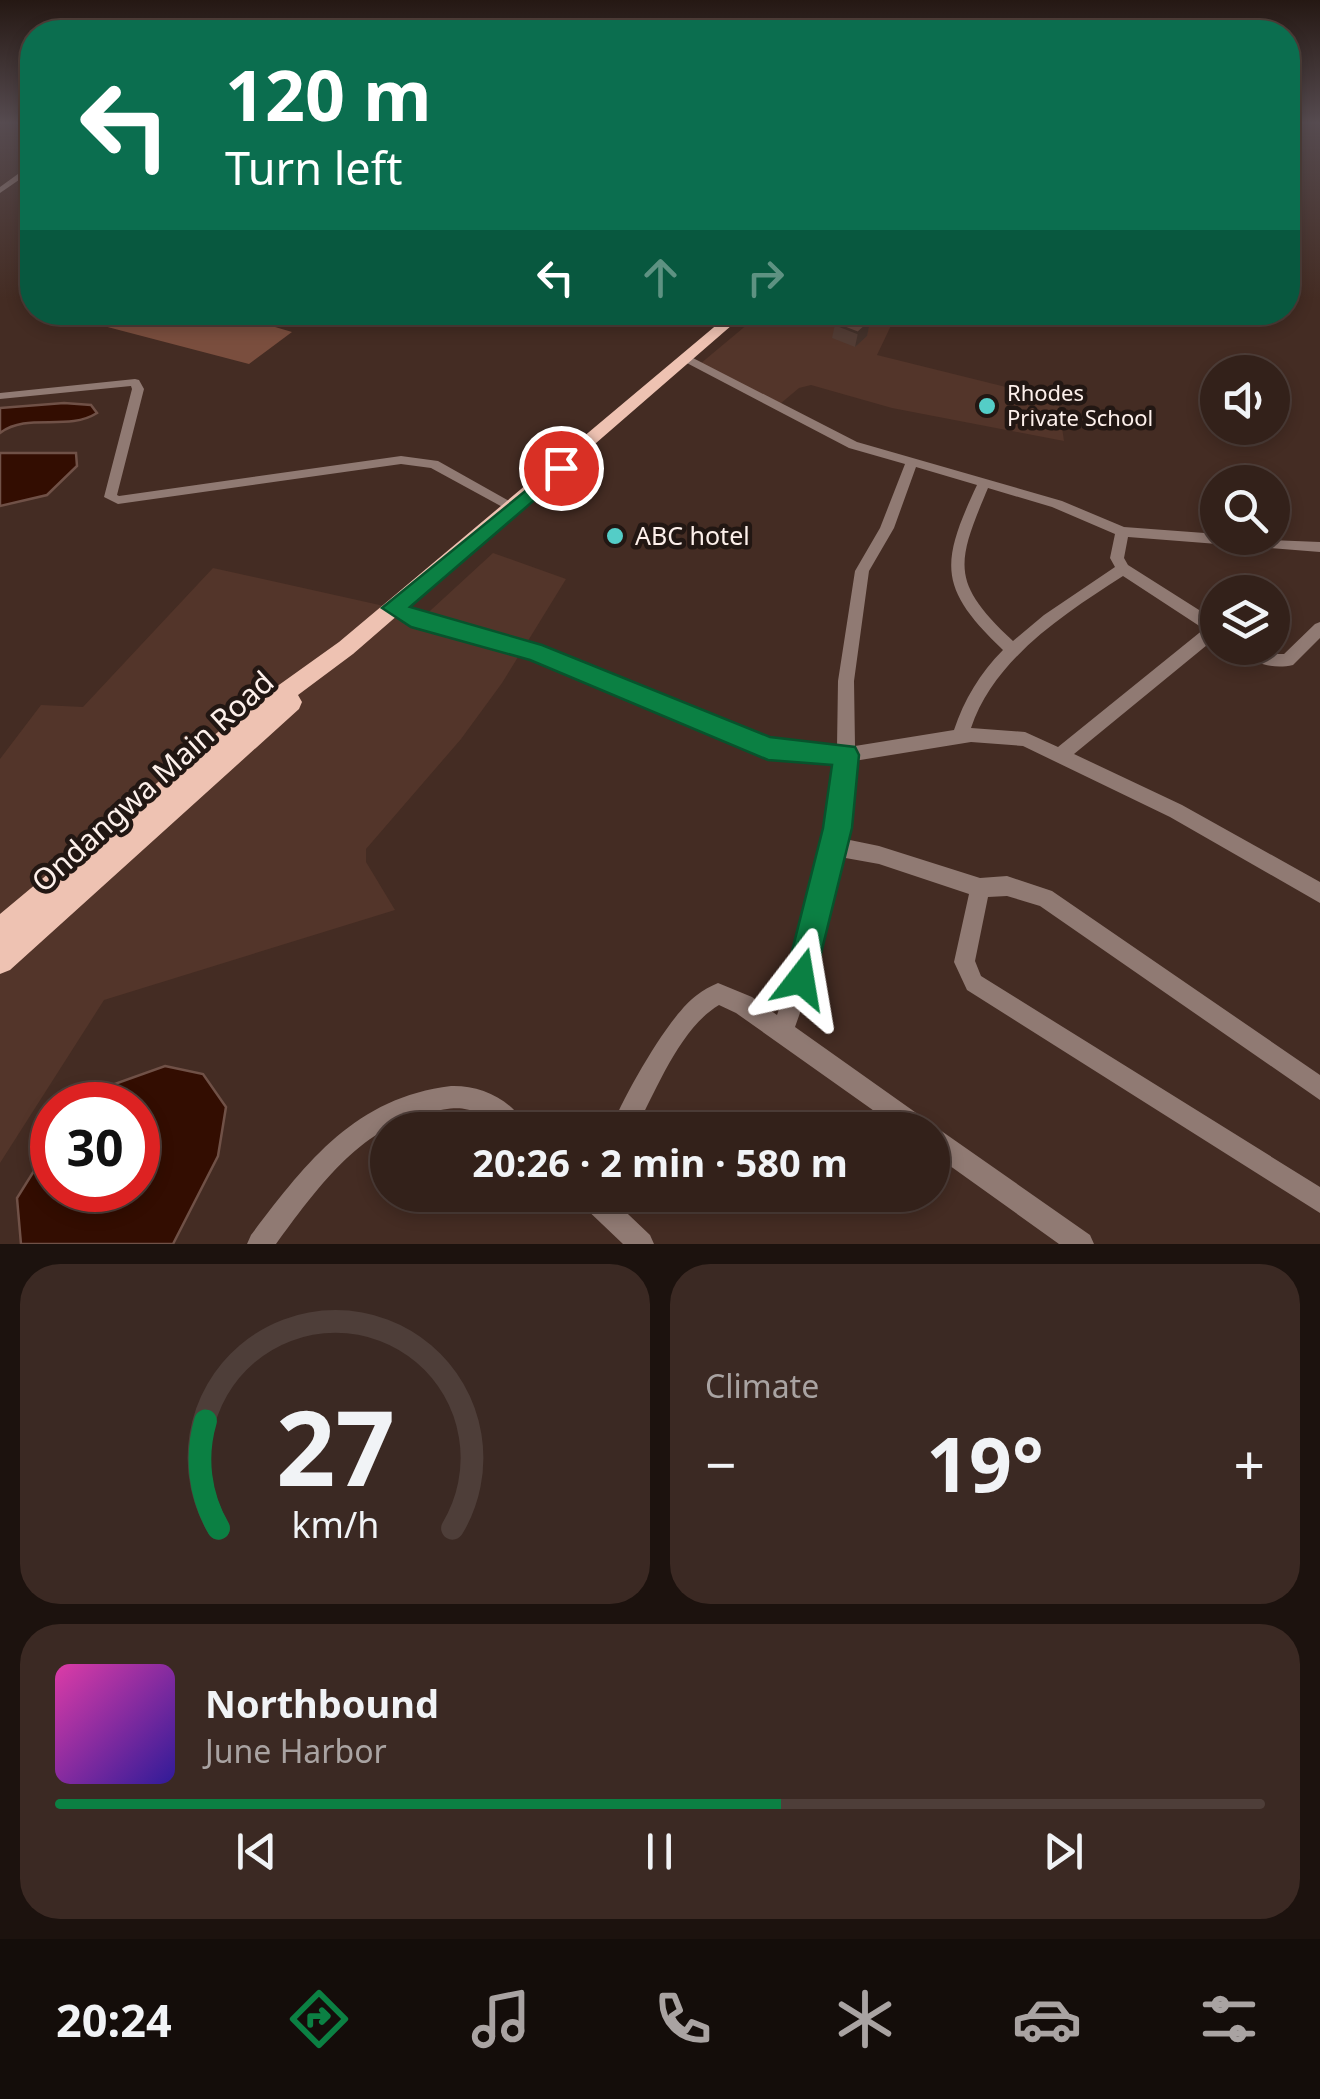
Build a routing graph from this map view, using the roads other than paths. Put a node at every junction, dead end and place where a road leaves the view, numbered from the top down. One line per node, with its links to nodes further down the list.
1 (726, 325): 2 (main road, Ondangwa Main Road)
2 (687, 358): 4 (street); 6 (main road, Ondangwa Main Road)
3 (0, 396): 6 (street)
4 (911, 464): 5 (street); 19 (street)
5 (983, 486): 7 (street); 15 (street)
6 (513, 508): 10 (main road, Ondangwa Main Road)
7 (1122, 532): 8 (street); 9 (street)
8 (1320, 548)
9 (1124, 568): 11 (street); 15 (street)
10 (393, 608): 14 (main road, Ondangwa Main Road); 19 (street)
11 (1200, 618)
12 (1320, 628): 16 (street)
13 (1200, 642): 18 (street)
14 (346, 648): 23 (main road, Ondangwa Main Road); 24 (main road, Ondangwa Main Road)
15 (1015, 652): 17 (street)
16 (1290, 657)
17 (960, 737): 18 (street); 19 (street)
18 (1063, 753): 22 (street)
19 (846, 755): 20 (street)
20 (833, 846): 21 (street); 25 (street)
21 (980, 888): 26 (street); 33 (street)
22 (1320, 894)
23 (0, 931)
24 (0, 960)
25 (782, 1032): 29 (street); 30 (street)
26 (1320, 1089)
27 (390, 1112): 28 (street)
28 (496, 1112)
29 (633, 1112)
30 (895, 1112)
31 (370, 1125): 35 (street)
32 (950, 1151): 37 (street)
33 (1320, 1201)
34 (608, 1212): 36 (street)
35 (260, 1244)
36 (641, 1244)
37 (1081, 1244)

